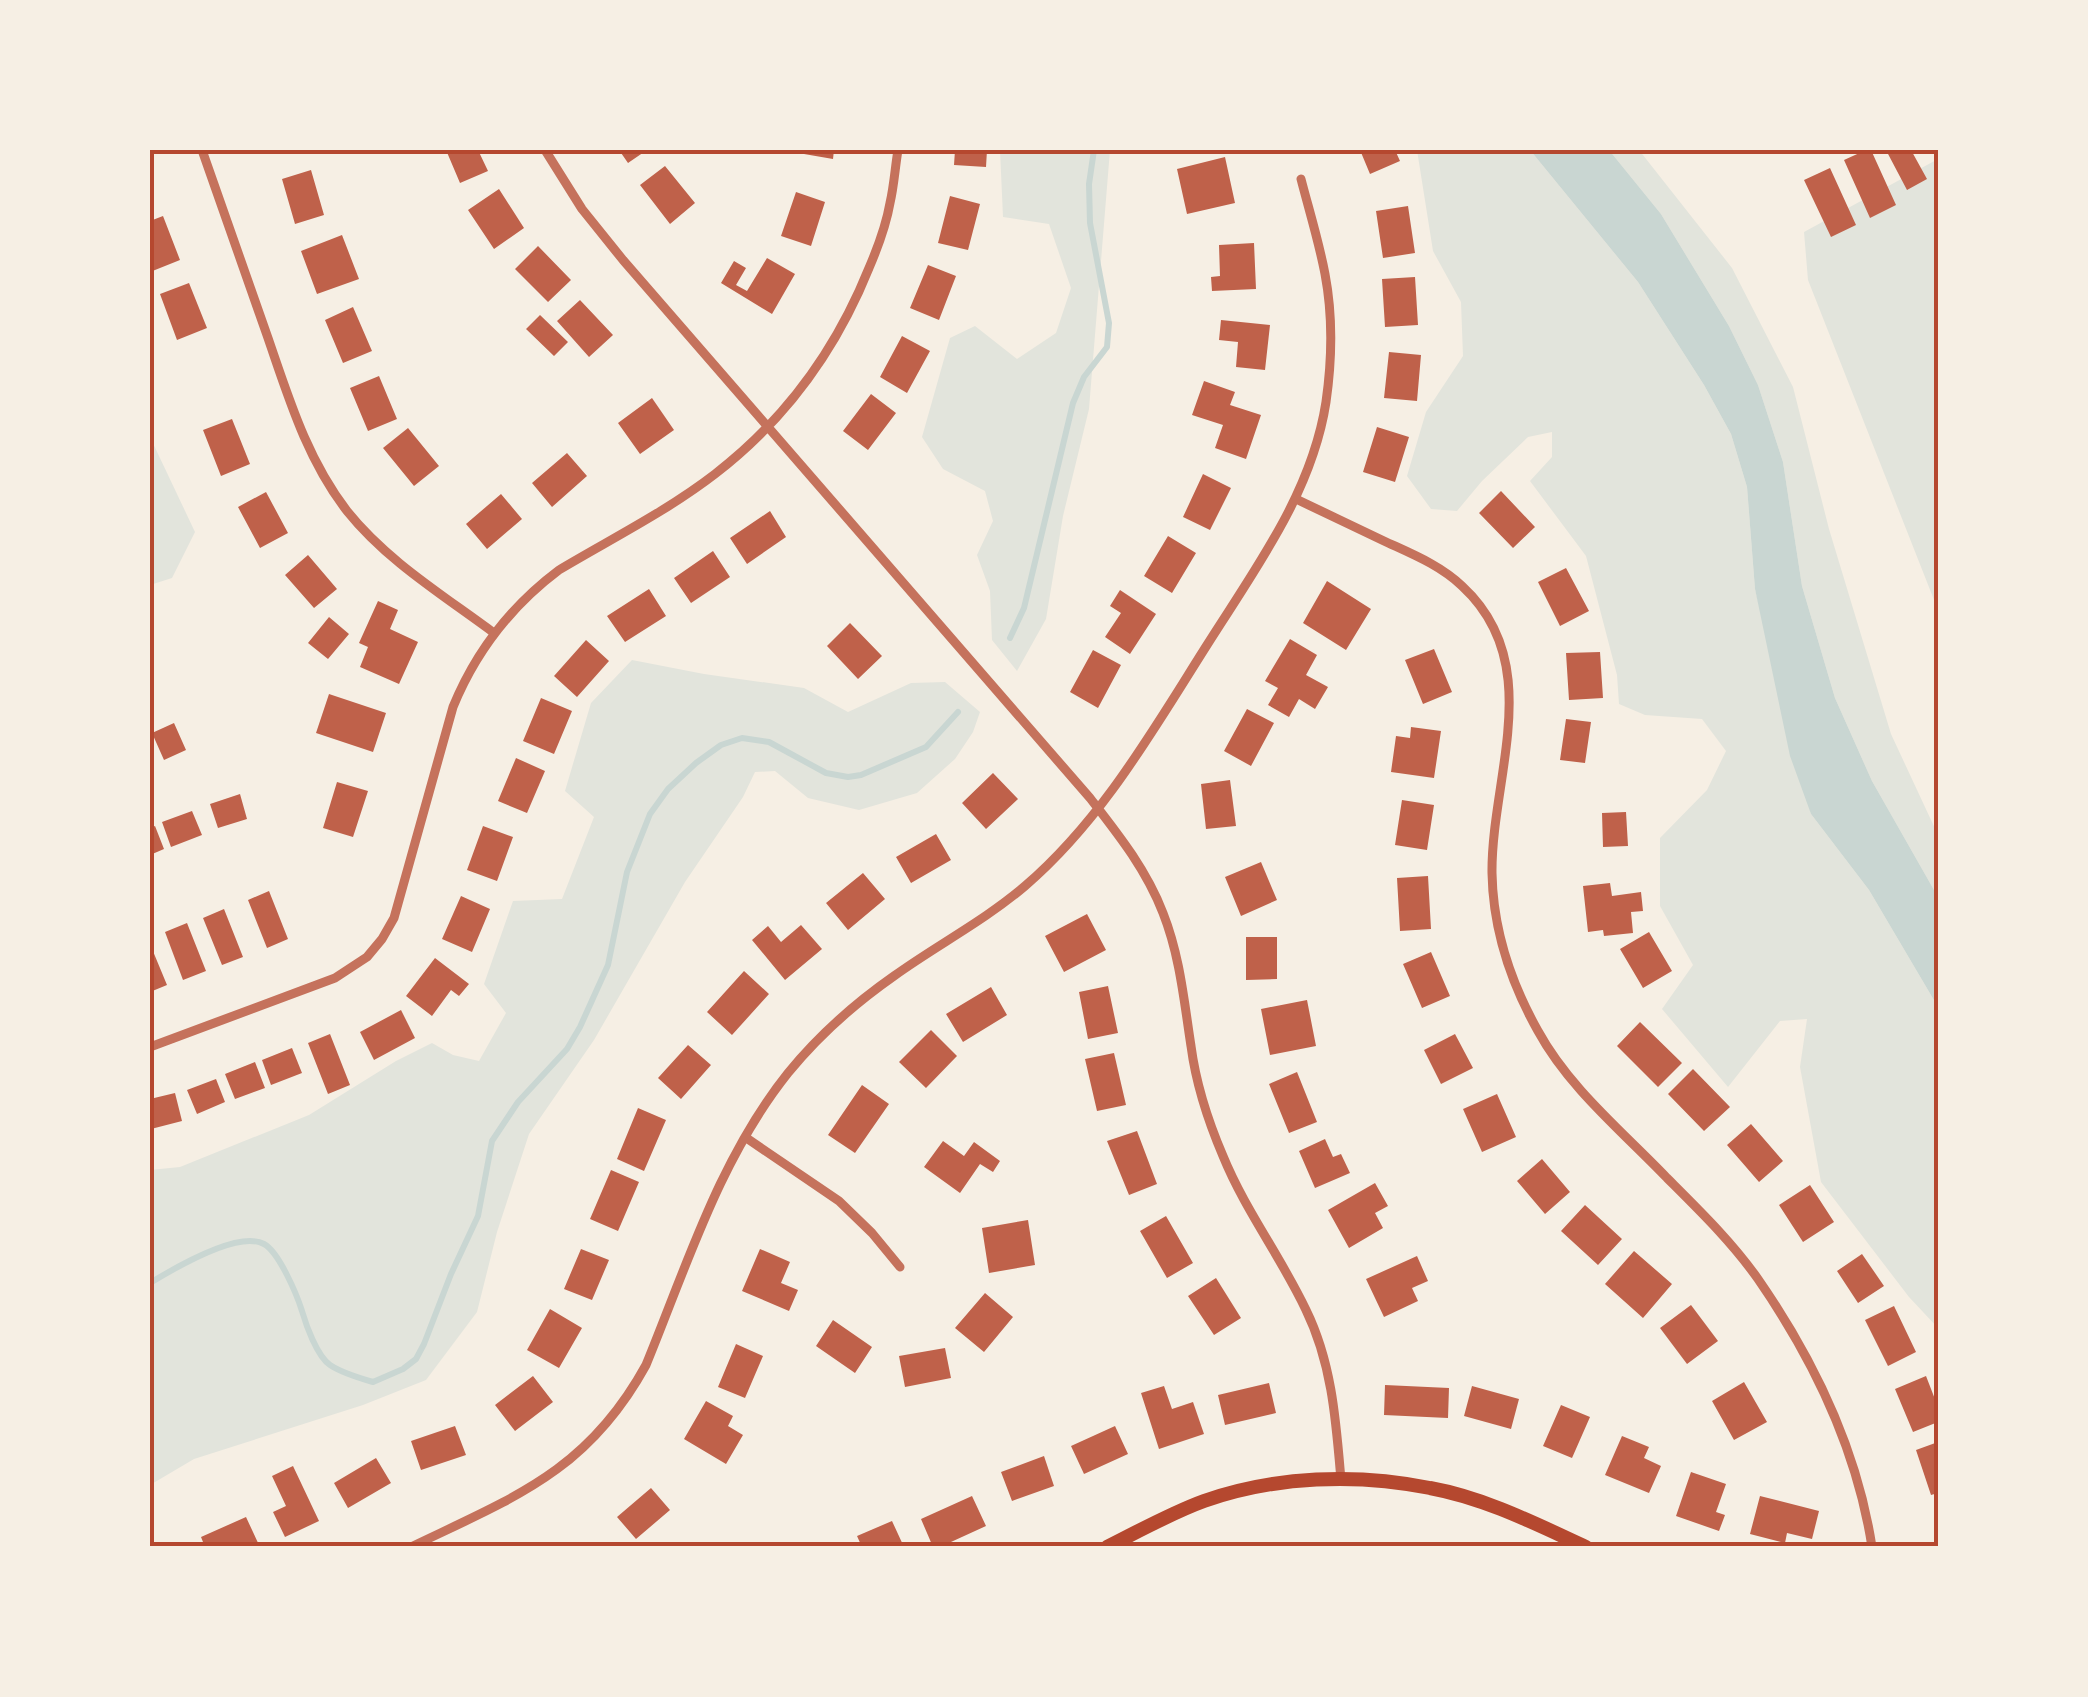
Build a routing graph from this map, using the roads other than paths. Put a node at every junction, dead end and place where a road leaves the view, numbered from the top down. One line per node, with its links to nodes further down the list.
1 (202, 150): 7 (street)
2 (545, 150): 5 (street)
3 (898, 150): 5 (street)
4 (1301, 178): 6 (street)
5 (768, 429): 7 (street); 8 (street)
6 (1296, 498): 8 (street); 16 (street)
7 (494, 632): 9 (street)
8 (1098, 809): 10 (street); 12 (street)
9 (150, 1047)
10 (745, 1137): 11 (street); 13 (street)
11 (900, 1268)
12 (1341, 1480): 14 (main road); 15 (main road)
13 (411, 1547)
14 (1108, 1547)
15 (1586, 1547)
16 (1872, 1547)

